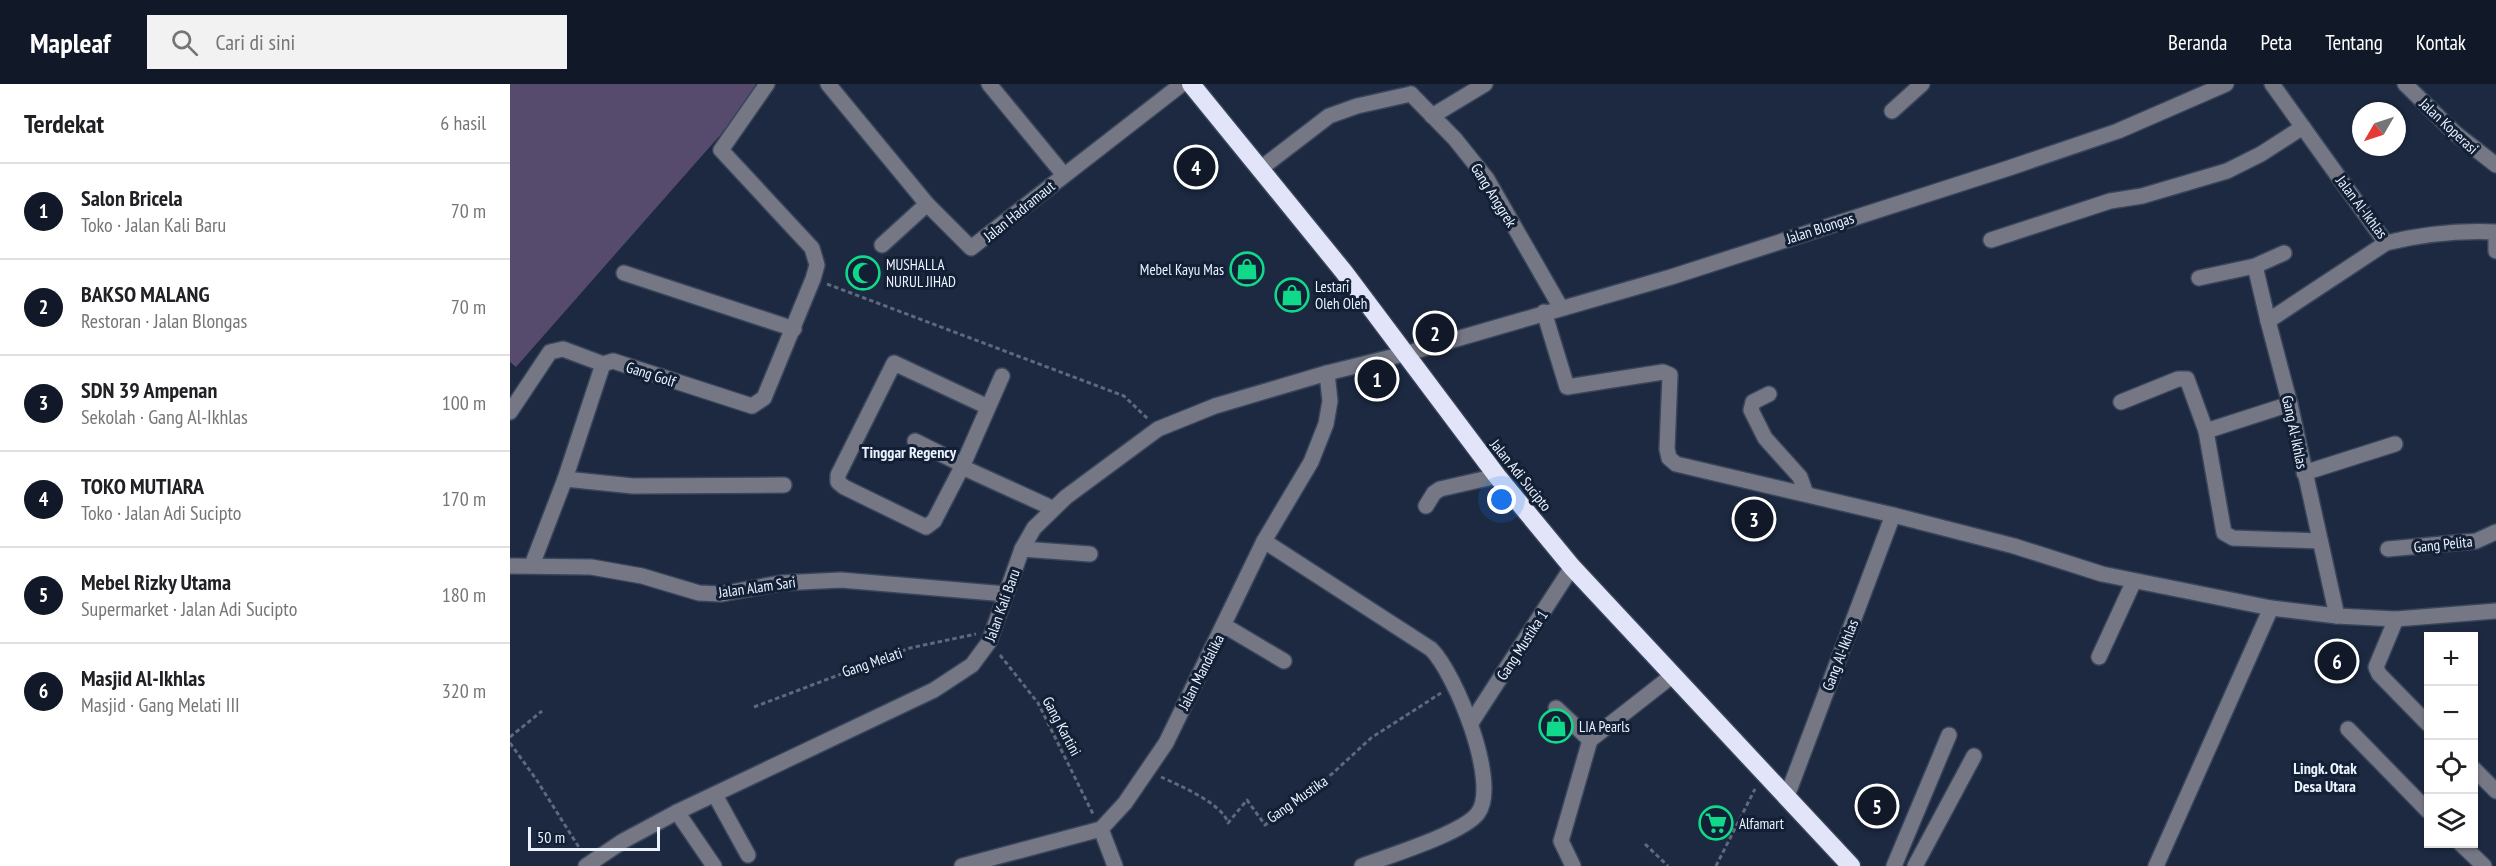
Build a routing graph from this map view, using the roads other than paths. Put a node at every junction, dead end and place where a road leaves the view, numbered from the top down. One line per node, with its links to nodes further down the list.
1 (767, 84): 31 (street, Gang Golf)
2 (828, 84): 18 (street, Jalan Hadramaut)
3 (989, 84): 17 (street)
4 (1182, 84): 17 (street, Jalan Hadramaut)
5 (1191, 84): 16 (highway, Jalan Adi Sucipto)
6 (1485, 84): 13 (street)
7 (1922, 84): 12 (street)
8 (2226, 84): 28 (street, Jalan Blongas)
9 (2272, 84): 14 (street, Jalan Al-Ikhlas)
10 (2405, 84): 15 (street, Jalan Koperasi)
11 (1411, 89): 13 (street, Gang Anggrek); 16 (street)
12 (1892, 111)
13 (1432, 116): 28 (street, Gang Anggrek)
14 (2303, 127): 20 (street); 21 (street, Jalan Al-Ikhlas)
15 (2496, 165)
16 (1260, 169): 32 (highway, Jalan Adi Sucipto)
17 (1064, 175): 18 (street, Jalan Hadramaut)
18 (927, 204): 22 (street)
19 (2496, 233): 21 (street, Jalan Al-Ikhlas); 23 (street)
20 (1990, 240)
21 (2386, 243): 30 (street)
22 (882, 245)
23 (2496, 252)
24 (2284, 253): 25 (street)
25 (2255, 266): 27 (street); 30 (street, Gang Al-Ikhlas)
26 (624, 273): 31 (street)
27 (2199, 278)
28 (1561, 308): 29 (street, Jalan Blongas)
29 (1545, 312): 32 (street, Jalan Blongas); 49 (street)
30 (2268, 321): 38 (street, Gang Al-Ikhlas)
31 (794, 329): 33 (street, Gang Golf)
32 (1408, 353): 34 (street, Jalan Kali Baru); 46 (highway, Jalan Adi Sucipto)
33 (603, 364): 40 (street); 47 (street)
34 (1327, 373): 51 (street, Jalan Kali Baru); 54 (street, Jalan Mandalika)
35 (1002, 376): 39 (street)
36 (1769, 394): 49 (street)
37 (2121, 402): 41 (street)
38 (2290, 404): 41 (street); 45 (street, Gang Al-Ikhlas)
39 (988, 407): 44 (street); 44 (street)
40 (510, 412)
41 (2206, 431): 55 (street)
42 (915, 441): 44 (street)
43 (2395, 444): 45 (street)
44 (963, 466): 51 (street)
45 (2304, 472): 55 (street, Gang Al-Ikhlas)
46 (1497, 476): 50 (street); 61 (highway, Jalan Adi Sucipto)
47 (565, 479): 48 (street); 59 (street)
48 (784, 485)
49 (1806, 494): 52 (street)
50 (1426, 506)
51 (1052, 508): 56 (street, Jalan Kali Baru)
52 (1893, 514): 62 (street); 82 (street, Gang Al-Ikhlas)
53 (2496, 532): 57 (street, Gang Pelita)
54 (1264, 541): 68 (street, Jalan Mandalika); 74 (street)
55 (2320, 541): 66 (street, Gang Al-Ikhlas)
56 (1022, 549): 58 (street); 63 (street, Jalan Kali Baru)
57 (2388, 549)
58 (1090, 554)
59 (532, 565): 60 (street, Jalan Alam Sari); 63 (street, Jalan Alam Sari)
60 (510, 566)
61 (1572, 567): 71 (highway, Jalan Adi Sucipto); 74 (street, Gang Mustika 1)
62 (2134, 581): 64 (street); 69 (street)
63 (1006, 594): 81 (street, Jalan Kali Baru)
64 (2271, 608): 66 (street); 97 (street)
65 (2496, 611): 67 (street)
66 (2337, 616): 67 (street)
67 (2396, 619): 73 (street)
68 (1225, 626): 70 (street); 85 (street, Jalan Mandalika)
69 (2099, 657)
70 (1284, 661)
71 (1673, 675): 77 (street); 82 (highway, Jalan Adi Sucipto)
72 (1556, 708): 77 (street)
73 (2424, 720)
74 (1471, 723): 92 (street)
75 (2348, 729): 83 (street)
76 (1949, 735): 95 (street)
77 (1590, 740): 93 (street)
78 (1974, 756): 96 (street)
79 (2478, 773): 80 (street)
80 (2496, 791)
81 (715, 795): 84 (street, Jalan Kali Baru); 87 (street)
82 (1787, 796): 94 (highway, Jalan Adi Sucipto)
83 (2424, 808)
84 (678, 812): 88 (street, Jalan Kali Baru); 89 (street)
85 (1101, 829): 90 (street); 91 (street)
86 (2466, 848): 98 (street)
87 (748, 855)
88 (588, 865)
89 (714, 866)
90 (962, 866)
91 (1115, 866)
92 (1362, 866)
93 (1573, 866)
94 (1851, 866)
95 (1894, 866)
96 (1915, 866)
97 (2156, 866)
98 (2484, 866)

